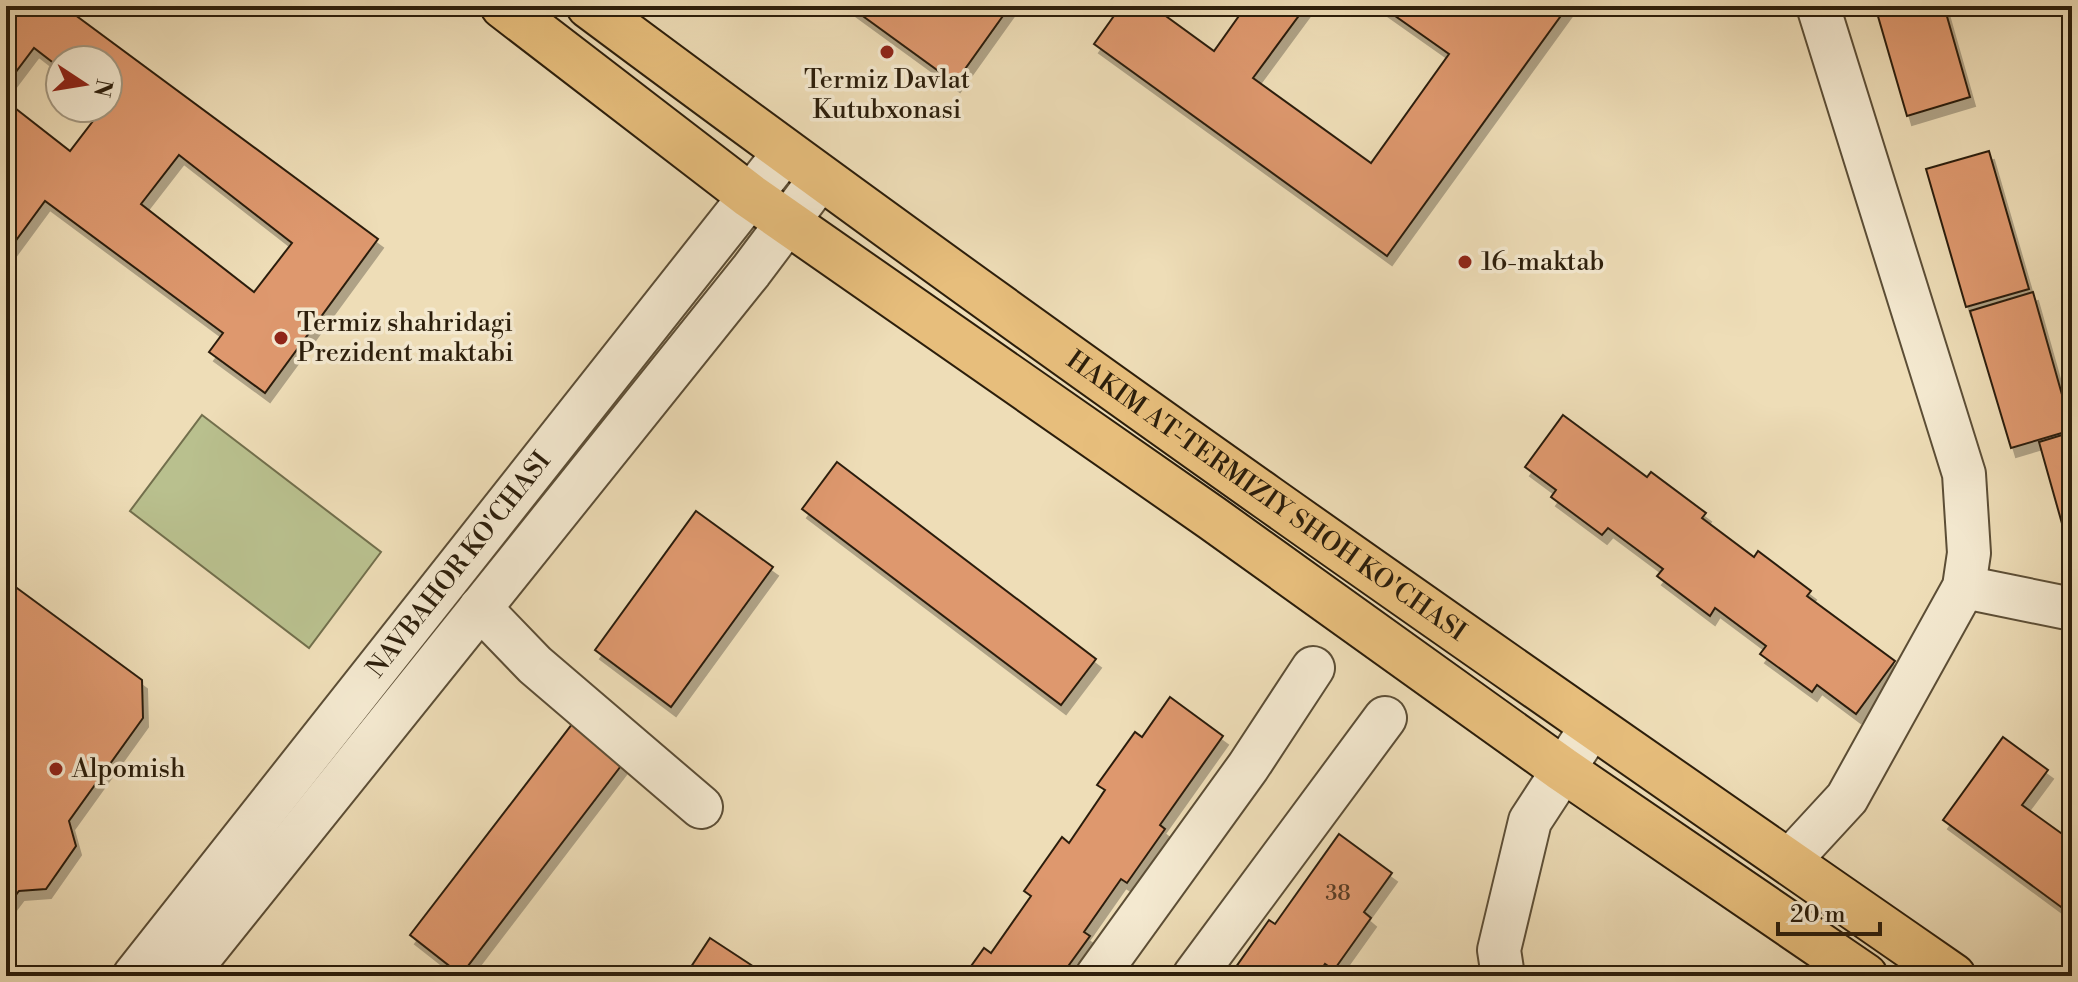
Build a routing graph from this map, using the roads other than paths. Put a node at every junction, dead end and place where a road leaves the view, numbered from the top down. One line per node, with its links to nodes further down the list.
1 (503, 6): 6 (main road, HAKIM AT-TERMIZIY SHOH KO'CHASI)
2 (589, 6): 4 (main road, HAKIM AT-TERMIZIY SHOH KO'CHASI)
3 (1818, 6): 8 (street)
4 (785, 152): 5 (main road, HAKIM AT-TERMIZIY SHOH KO'CHASI); 6 (street, NAVBAHOR KO'CHASI)
5 (820, 179): 7 (street, NAVBAHOR KO'CHASI); 13 (main road, HAKIM AT-TERMIZIY SHOH KO'CHASI)
6 (750, 196): 7 (main road, HAKIM AT-TERMIZIY SHOH KO'CHASI); 17 (street, NAVBAHOR KO'CHASI)
7 (788, 223): 9 (street, NAVBAHOR KO'CHASI); 14 (main road, HAKIM AT-TERMIZIY SHOH KO'CHASI)
8 (1964, 587): 10 (street); 16 (street)
9 (480, 608): 15 (street); 18 (street, NAVBAHOR KO'CHASI)
10 (2072, 609)
11 (1313, 668): 19 (street)
12 (1385, 718): 20 (street)
13 (1592, 726): 14 (street); 16 (main road, HAKIM AT-TERMIZIY SHOH KO'CHASI)
14 (1562, 769): 21 (street); 22 (main road, HAKIM AT-TERMIZIY SHOH KO'CHASI)
15 (701, 807)
16 (1788, 862): 23 (main road, HAKIM AT-TERMIZIY SHOH KO'CHASI)
17 (134, 976)
18 (185, 976)
19 (1097, 976)
20 (1194, 976)
21 (1503, 976)
22 (1865, 976)
23 (1953, 976)

